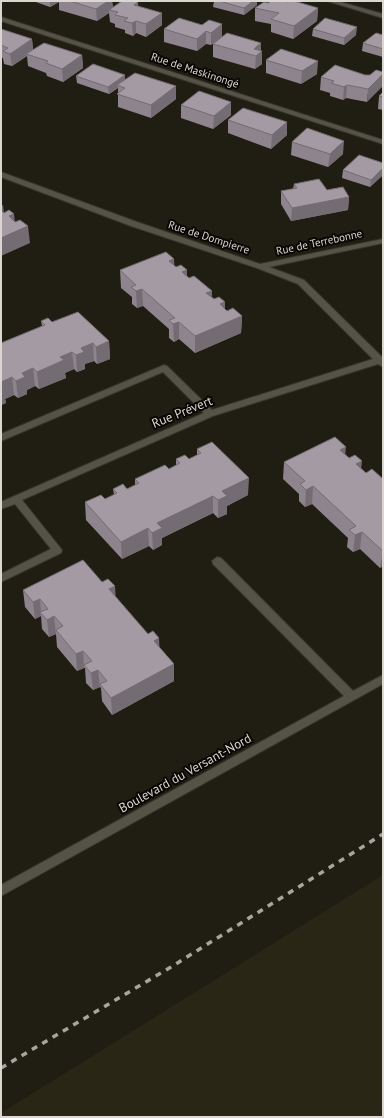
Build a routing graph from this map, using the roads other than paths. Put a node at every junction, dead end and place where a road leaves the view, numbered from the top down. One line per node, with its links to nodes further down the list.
1 (330, 1): 2 (street)
2 (383, 16)
3 (1, 19): 4 (street, Rue de Maskinongé)
4 (383, 142)
5 (1, 174): 7 (street, Rue de Dompierre)
6 (383, 241): 7 (street, Rue de Terrebonne)
7 (260, 266): 8 (street, Rue de Dompierre)
8 (382, 362): 9 (street, Rue Prévert)
9 (210, 414): 10 (street); 11 (street, Rue Prévert)
10 (1, 438)
11 (16, 499): 12 (street, Rue Prévert); 14 (street)
12 (1, 506)
13 (217, 561): 16 (street)
14 (1, 578)
15 (383, 679): 16 (street, Boulevard du Versant-Nord)
16 (351, 696): 17 (street, Boulevard du Versant-Nord)
17 (1, 891)

